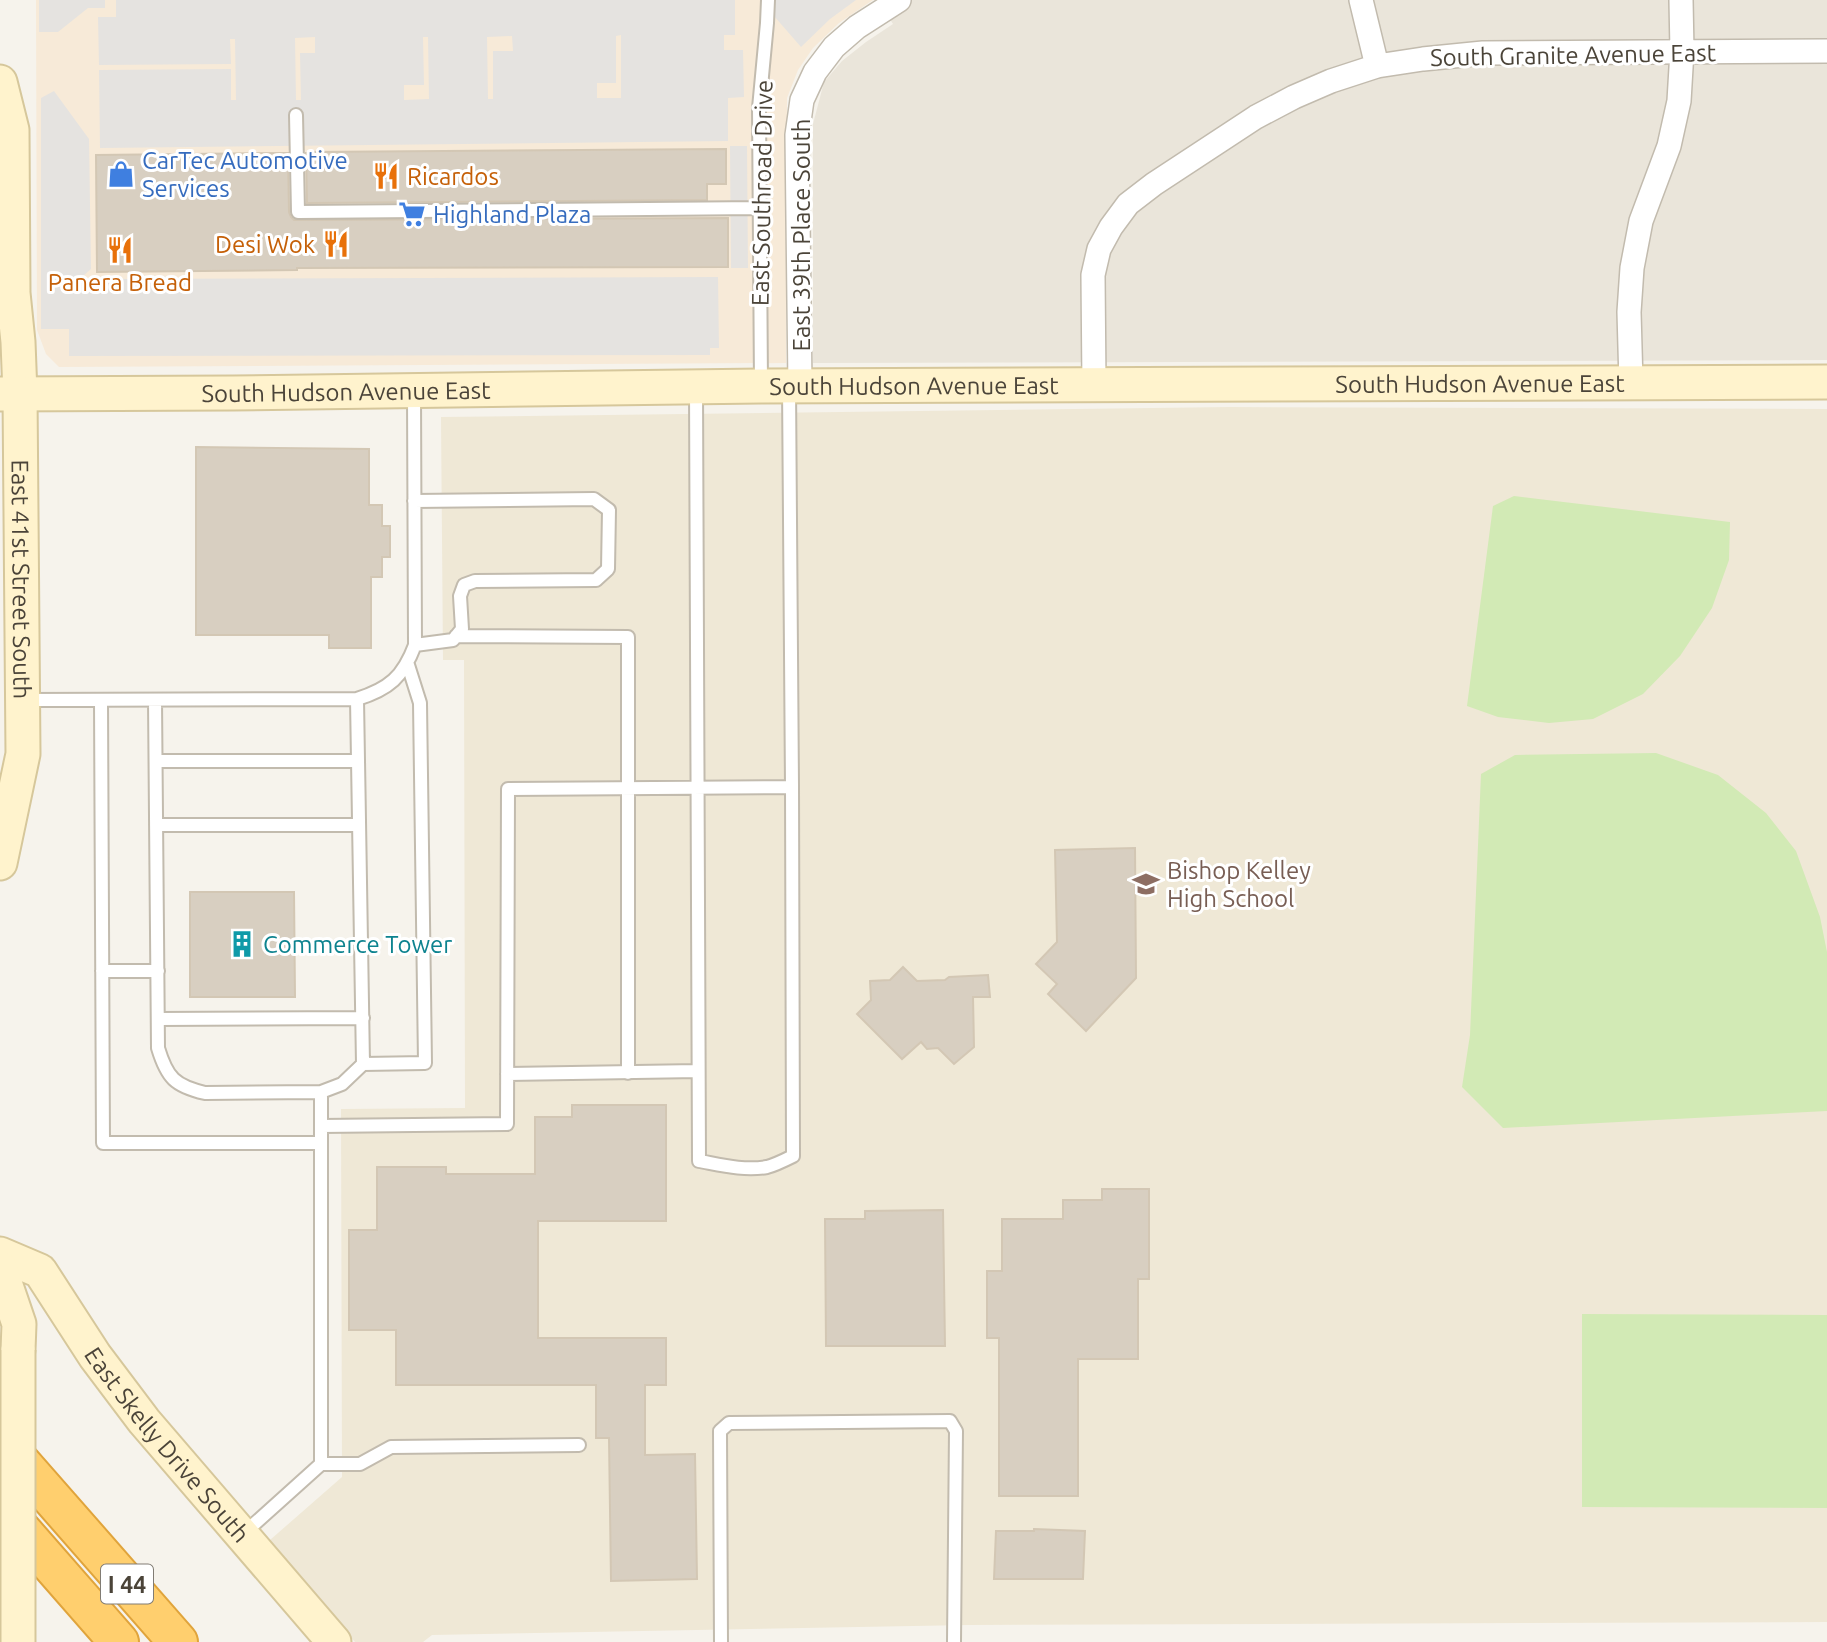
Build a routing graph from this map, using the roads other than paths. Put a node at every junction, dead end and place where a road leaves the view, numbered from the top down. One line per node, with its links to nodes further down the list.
1 (768, 0): 10 (lane, East Southroad Drive)
2 (899, 0): 14 (street, East 39th Place South)
3 (1361, 0): 7 (street)
4 (1681, 0): 5 (street)
5 (1682, 51): 6 (street, South Granite Avenue East); 7 (street, South Granite Avenue East); 12 (street)
6 (1827, 51)
7 (1377, 65): 13 (street, South Granite Avenue East)
8 (0, 82): 17 (street, East 41st Street South)
9 (296, 115): 10 (lane)
10 (760, 208): 14 (lane, East Southroad Drive)
11 (1827, 382): 12 (street, South Hudson Avenue East)
12 (1631, 383): 13 (street, South Hudson Avenue East)
13 (1094, 385): 14 (street, South Hudson Avenue East)
14 (783, 386): 15 (street, South Hudson Avenue East); 30 (lane, East Southroad Drive)
15 (695, 387): 16 (street, South Hudson Avenue East); 28 (lane)
16 (414, 390): 17 (street, South Hudson Avenue East); 18 (lane)
17 (10, 394): 25 (street, East 41st Street South)
18 (414, 501): 19 (lane); 20 (lane)
19 (456, 636): 20 (lane); 29 (lane)
20 (415, 645): 21 (lane)
21 (408, 665): 22 (lane); 38 (lane)
22 (357, 699): 24 (lane); 27 (lane)
23 (101, 700): 24 (lane); 25 (lane); 34 (lane)
24 (155, 700): 26 (lane)
25 (22, 701): 33 (street, East 41st Street South)
26 (156, 761): 27 (lane); 31 (lane)
27 (358, 761): 32 (lane)
28 (698, 787): 29 (lane); 30 (lane); 39 (lane)
29 (629, 788): 40 (lane); 41 (lane)
30 (792, 788): 39 (lane, East Southroad Drive)
31 (156, 825): 32 (lane); 35 (lane)
32 (359, 825): 36 (lane)
33 (0, 863)
34 (102, 971): 35 (lane); 44 (lane)
35 (158, 971): 37 (lane)
36 (363, 1018): 37 (lane); 38 (lane)
37 (158, 1019): 42 (lane)
38 (363, 1064): 42 (lane)
39 (698, 1070): 40 (lane)
40 (628, 1073): 41 (lane)
41 (508, 1074): 43 (lane)
42 (321, 1091): 43 (lane)
43 (321, 1126): 44 (lane)
44 (321, 1143): 49 (lane)
45 (0, 1254): 51 (street, East Skelly Drive South)
46 (0, 1268): 52 (street, bridge)
47 (0, 1439): 54 (highway, I 44)
48 (579, 1445): 49 (lane)
49 (321, 1464): 51 (lane)
50 (0, 1506): 53 (highway, I 44)
51 (242, 1535): 55 (street, East Skelly Drive South)
52 (18, 1642)
53 (119, 1642)
54 (177, 1642)
55 (334, 1642)
56 (721, 1642): 57 (lane)
57 (954, 1642)

